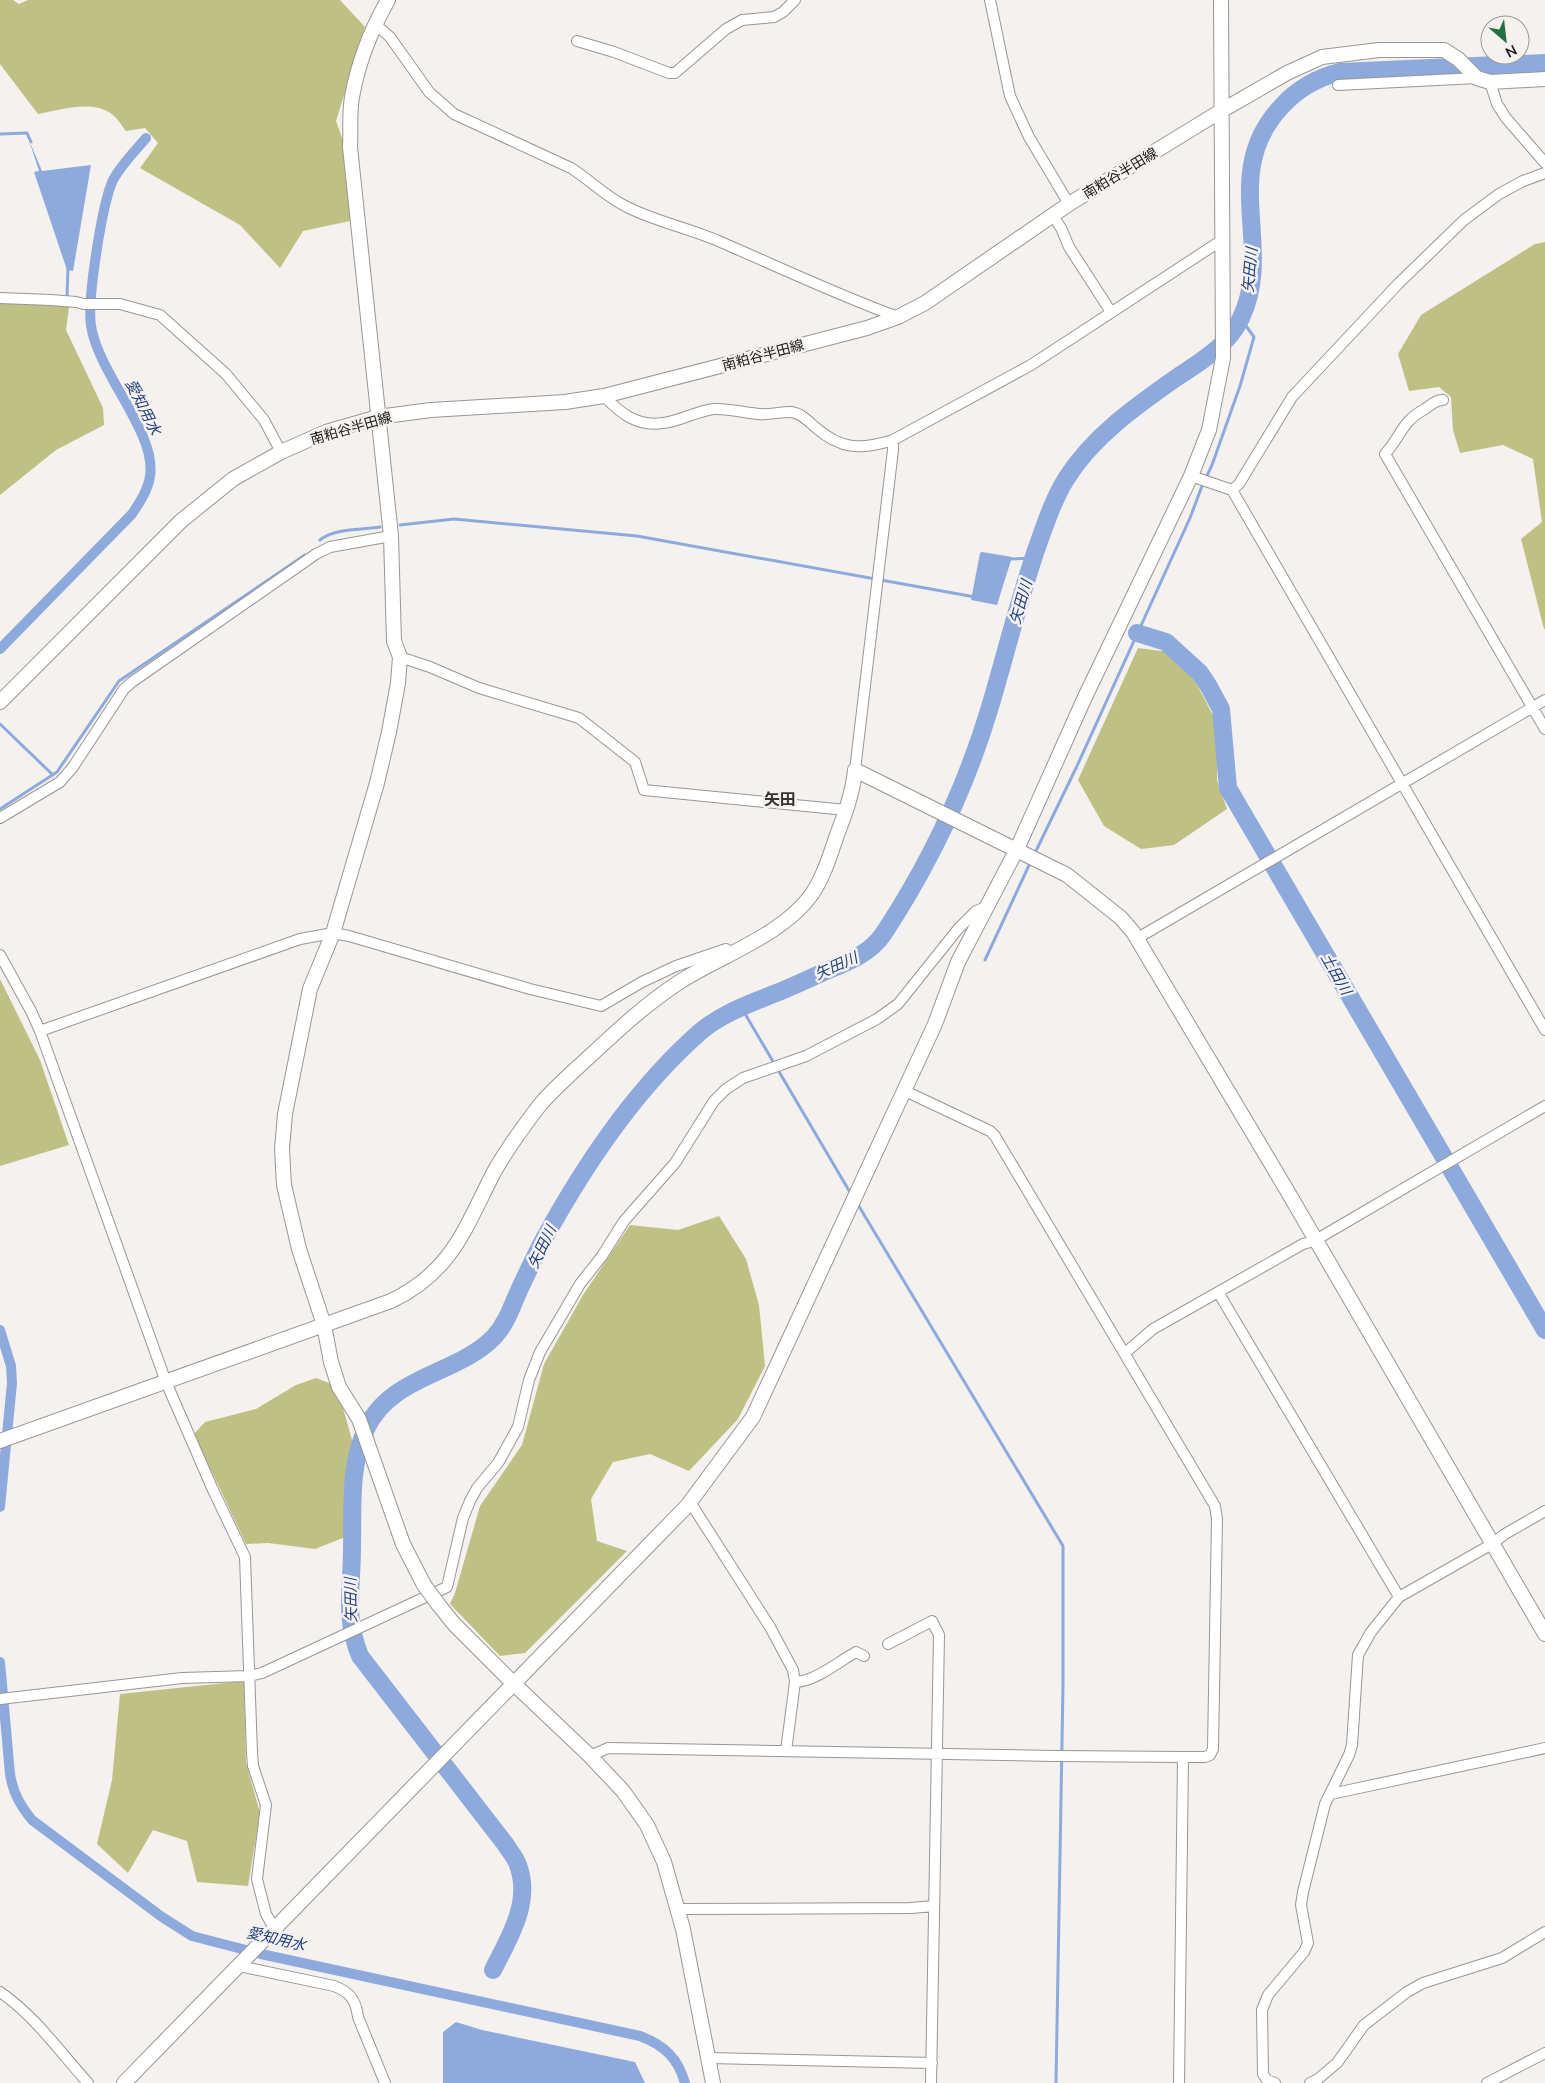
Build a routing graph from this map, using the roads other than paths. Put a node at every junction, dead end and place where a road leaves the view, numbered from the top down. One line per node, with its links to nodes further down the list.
1 (388, 0): 5 (street)
2 (794, 0): 6 (street)
3 (990, 0): 13 (street)
4 (1220, 0): 10 (street)
5 (374, 24): 18 (street); 21 (street)
6 (577, 41)
7 (1545, 79): 8 (street)
8 (1483, 80): 9 (street); 10 (street, 南粕谷半田線); 11 (street)
9 (1338, 85)
10 (1221, 111): 13 (street, 南粕谷半田線); 15 (street)
11 (1545, 162)
12 (1545, 172): 25 (street)
13 (1069, 204): 14 (street, 南粕谷半田線)
14 (1053, 216): 17 (street); 18 (street, 南粕谷半田線)
15 (1222, 240): 17 (street); 24 (street)
16 (0, 298): 23 (street)
17 (1111, 312): 22 (street)
18 (898, 317): 19 (street, 南粕谷半田線)
19 (604, 396): 21 (street, 南粕谷半田線); 22 (street)
20 (1443, 400): 30 (street)
21 (378, 417): 23 (street, 南粕谷半田線); 26 (street)
22 (893, 440): 32 (street)
23 (281, 452): 29 (street, 南粕谷半田線)
24 (1192, 476): 25 (street); 36 (street)
25 (1232, 490): 33 (street)
26 (391, 536): 27 (street); 35 (street)
27 (400, 657): 34 (street); 38 (street)
28 (1545, 700): 30 (street)
29 (0, 702)
30 (1532, 707): 31 (street); 33 (street)
31 (1545, 729)
32 (855, 770): 34 (street); 36 (street)
33 (1403, 782): 39 (street); 42 (street)
34 (846, 810): 40 (street)
35 (0, 818)
36 (1016, 849): 37 (street); 39 (street)
37 (986, 908): 44 (street); 59 (street)
38 (334, 933): 40 (street); 43 (street); 48 (street)
39 (1136, 939): 46 (street)
40 (732, 953): 48 (street)
41 (0, 955): 43 (street)
42 (1545, 1030)
43 (40, 1031): 50 (street)
44 (905, 1091): 49 (street); 52 (street)
45 (1545, 1106): 46 (street)
46 (1314, 1240): 47 (street); 54 (street)
47 (1218, 1292): 49 (street); 55 (street)
48 (324, 1325): 50 (street); 61 (street, bridge)
49 (1125, 1353): 67 (street)
50 (166, 1382): 51 (street); 59 (street)
51 (0, 1441)
52 (690, 1502): 60 (street); 61 (street)
53 (1545, 1511): 54 (street)
54 (1492, 1544): 55 (street); 56 (street)
55 (1399, 1597): 68 (street)
56 (1545, 1634)
57 (888, 1644): 65 (street)
58 (864, 1656): 60 (street)
59 (249, 1676): 62 (street); 71 (street)
60 (795, 1682): 64 (street)
61 (513, 1683): 66 (street); 71 (street)
62 (0, 1699)
63 (1545, 1748): 68 (street)
64 (786, 1751): 65 (street); 66 (street)
65 (937, 1753): 67 (street); 69 (street)
66 (590, 1756): 70 (street)
67 (1184, 1757): 83 (street)
68 (1331, 1794): 84 (street)
69 (934, 1906): 70 (street); 77 (street)
70 (677, 1909): 76 (street)
71 (275, 1930): 73 (street)
72 (1545, 1932): 85 (street)
73 (242, 1962): 79 (street); 80 (street)
74 (0, 1992): 78 (street)
75 (1545, 2053): 86 (street)
76 (708, 2058): 77 (street); 81 (street)
77 (932, 2064): 82 (street)
78 (88, 2083)
79 (124, 2083)
80 (385, 2083)
81 (713, 2083)
82 (931, 2083)
83 (1180, 2083)
84 (1275, 2083)
85 (1312, 2083)
86 (1487, 2083)

